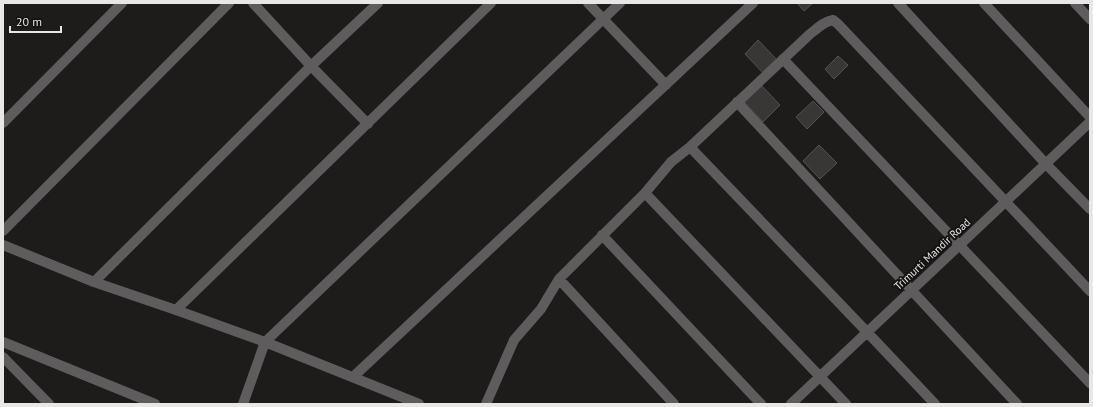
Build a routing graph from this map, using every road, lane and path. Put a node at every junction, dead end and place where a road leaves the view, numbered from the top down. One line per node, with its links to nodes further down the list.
1 (122, 3): 20 (street)
2 (229, 3): 27 (street)
3 (253, 3): 15 (street)
4 (378, 3): 15 (street)
5 (491, 3): 21 (street)
6 (588, 3): 12 (street)
7 (620, 3): 12 (street)
8 (753, 3): 16 (street)
9 (898, 3): 23 (street)
10 (984, 3): 18 (street)
11 (1074, 3): 13 (street)
12 (604, 19): 16 (street); 38 (street)
13 (1090, 20)
14 (783, 59): 17 (street); 25 (street); 30 (street)
15 (311, 66): 21 (street); 32 (street)
16 (666, 85): 41 (street)
17 (737, 102): 22 (street); 33 (street)
18 (1090, 117)
19 (1090, 122): 23 (street, Trimurti Mandir Road)
20 (3, 123)
21 (368, 124): 35 (street)
22 (690, 147): 24 (street); 36 (street)
23 (1046, 164): 25 (street, Trimurti Mandir Road); 26 (street)
24 (646, 193): 28 (street); 40 (street)
25 (1006, 201): 30 (street, Trimurti Mandir Road); 34 (street)
26 (1090, 209)
27 (3, 232)
28 (602, 235): 31 (street); 49 (street)
29 (3, 245): 32 (street)
30 (960, 245): 33 (street, Trimurti Mandir Road); 42 (street)
31 (559, 279): 47 (street); 48 (street)
32 (94, 282): 35 (street)
33 (911, 290): 36 (street, Trimurti Mandir Road); 53 (street)
34 (1090, 291)
35 (176, 310): 38 (street)
36 (867, 332): 40 (street, Trimurti Mandir Road); 52 (street)
37 (3, 342): 44 (street)
38 (265, 342): 41 (street); 45 (street)
39 (3, 357): 43 (street)
40 (820, 376): 50 (street, Trimurti Mandir Road); 51 (street)
41 (353, 377): 46 (street)
42 (1090, 383)
43 (49, 404)
44 (155, 404)
45 (242, 404)
46 (419, 404)
47 (486, 404)
48 (674, 404)
49 (761, 404)
50 (791, 404)
51 (846, 404)
52 (935, 404)
53 (1017, 404)

